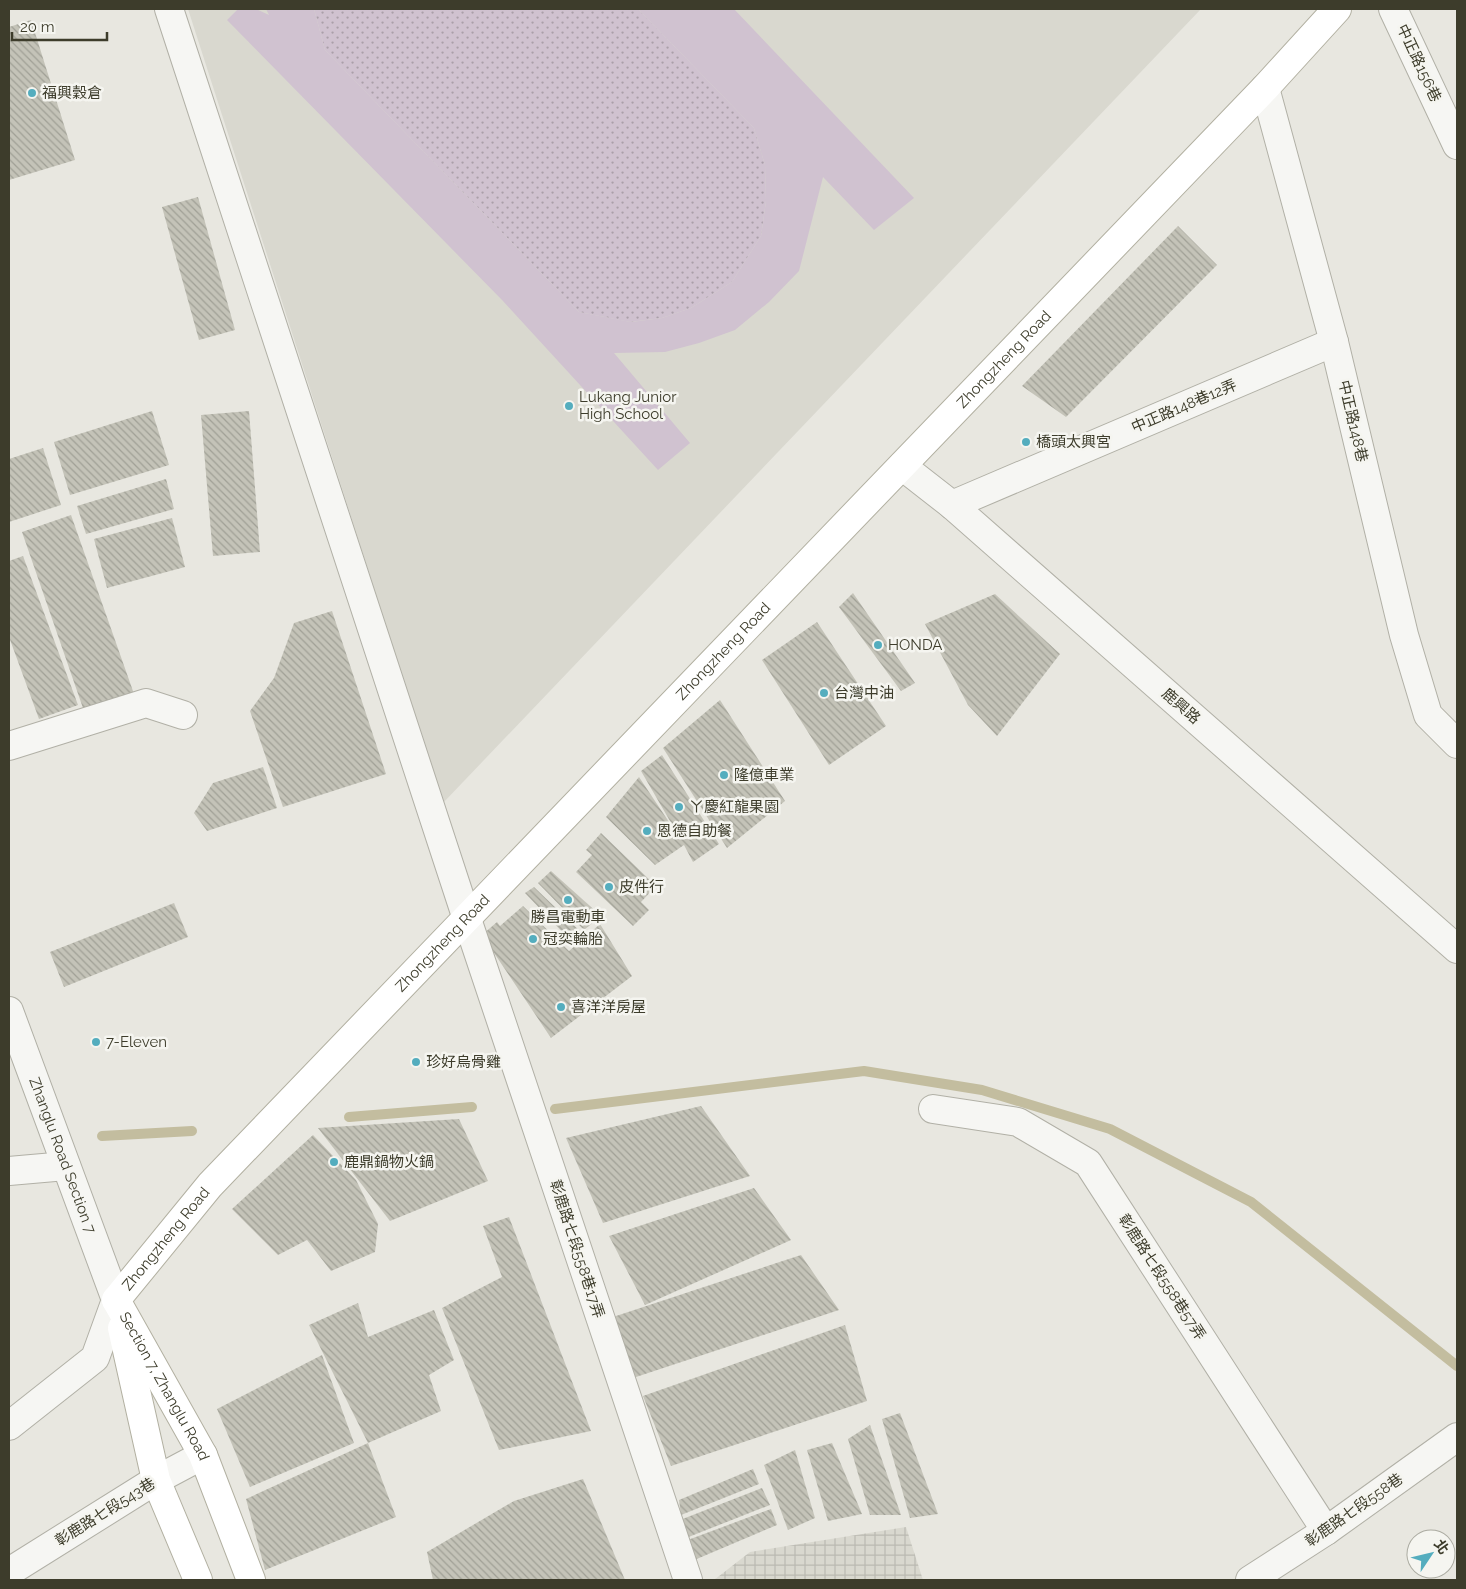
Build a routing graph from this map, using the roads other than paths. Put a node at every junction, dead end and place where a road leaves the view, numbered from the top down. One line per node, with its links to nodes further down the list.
1 (169, 9): 12 (street, 彰鹿路七段558巷17弄)
2 (1337, 9): 4 (main road, Zhongzheng Road)
3 (1393, 9): 5 (street, 中正路156巷)
4 (1265, 88): 6 (street, 中正路148巷); 7 (main road, Zhongzheng Road)
5 (1457, 145)
6 (1334, 342): 8 (street, 中正路148巷12弄); 10 (street, 中正路148巷)
7 (902, 466): 8 (street, 鹿興路); 12 (main road, Zhongzheng Road)
8 (952, 505): 13 (street, 鹿興路)
9 (183, 715): 11 (street)
10 (1457, 744)
11 (9, 746)
12 (467, 918): 18 (main road, Zhongzheng Road); 27 (street, 彰鹿路七段558巷17弄)
13 (1457, 949)
14 (9, 1011): 16 (street, Zhanglu Road Section 7)
15 (933, 1109): 23 (street, 彰鹿路七段558巷57弄)
16 (66, 1166): 17 (street); 18 (street, Zhanglu Road Section 7)
17 (9, 1171)
18 (116, 1300): 19 (street); 21 (main road, Section 7, Zhanglu Road); 22 (main road, Section 7, Zhanglu Road)
19 (9, 1426)
20 (1457, 1437): 23 (street, 彰鹿路七段558巷)
21 (203, 1455): 22 (street, 彰鹿路七段543巷); 26 (main road, Section 7, Zhanglu Road)
22 (156, 1480): 24 (street, 彰鹿路七段543巷); 25 (main road, Section 7, Zhanglu Road)
23 (1326, 1531): 28 (street, 彰鹿路七段558巷)
24 (9, 1572)
25 (198, 1580)
26 (251, 1580)
27 (688, 1580)
28 (1250, 1580)

